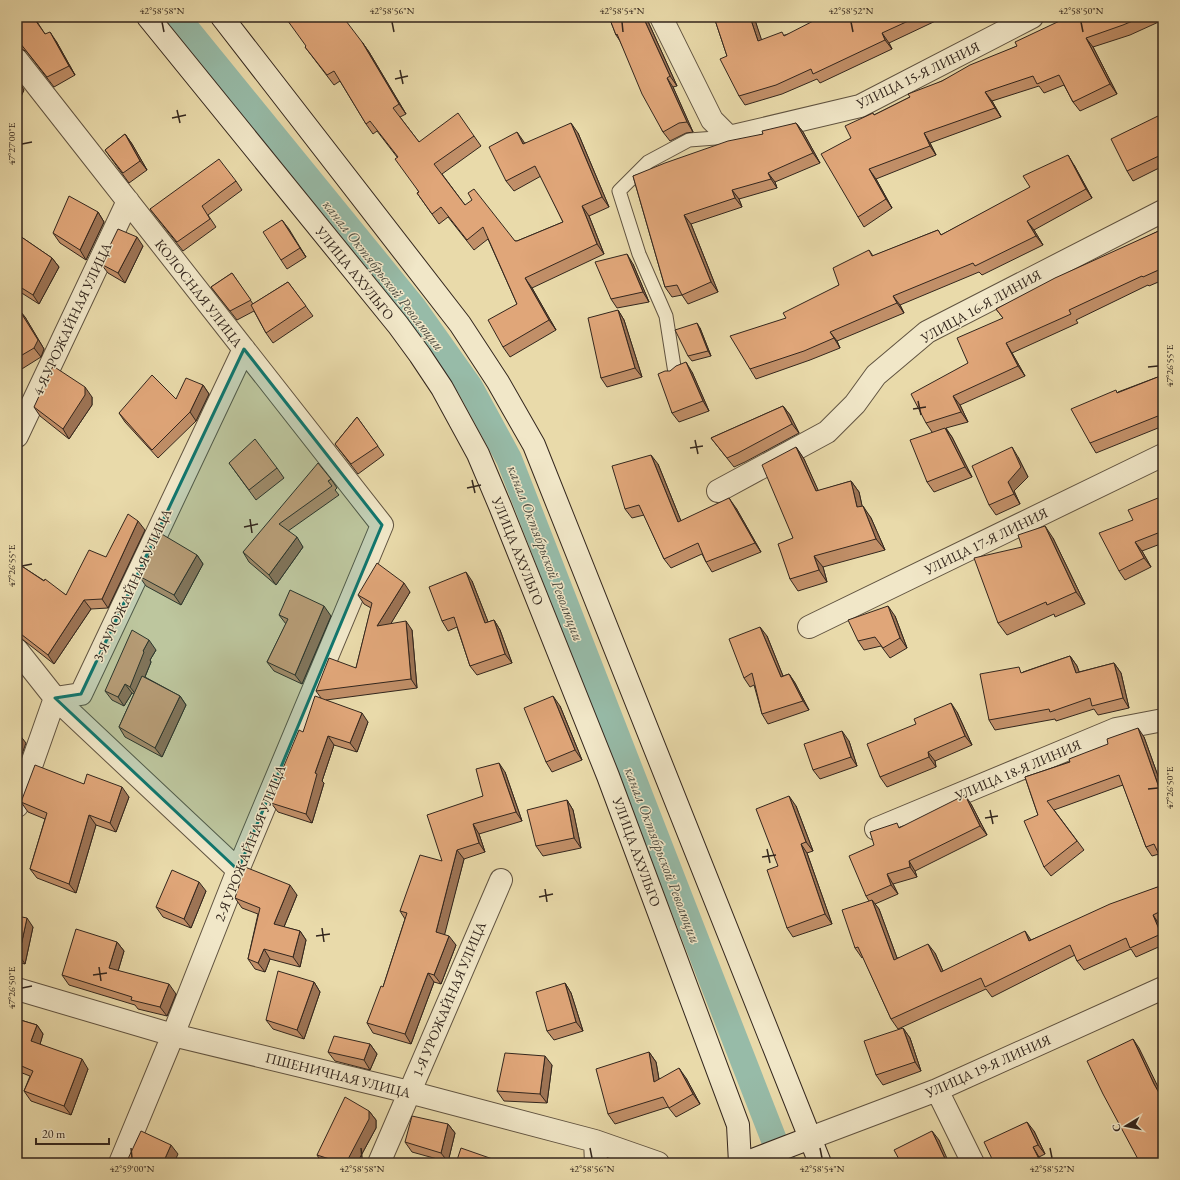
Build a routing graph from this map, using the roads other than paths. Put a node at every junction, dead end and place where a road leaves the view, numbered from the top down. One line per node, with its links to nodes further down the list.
1 (148, 17): 34 (street, УЛИЦА АХУЛЬГО)
2 (222, 17): 28 (street)
3 (661, 17): 6 (street)
4 (1032, 17): 6 (street, УЛИЦА 15-Я ЛИНИЯ)
5 (17, 60): 7 (street, КОЛОСНАЯ УЛИЦА)
6 (729, 137): 10 (lane)
7 (128, 202): 9 (street, КОЛОСНАЯ УЛИЦА); 11 (street, 4-Я УРОЖАЙНАЯ УЛИЦА)
8 (1163, 211): 13 (street, УЛИЦА 16-Я ЛИНИЯ)
9 (244, 349): 14 (street, КОЛОСНАЯ УЛИЦА); 17 (street, 3-Я УРОЖАЙНАЯ УЛИЦА)
10 (675, 374)
11 (17, 436)
12 (1163, 455): 15 (street, УЛИЦА 17-Я ЛИНИЯ)
13 (718, 491)
14 (382, 525): 21 (street, 2-Я УРОЖАЙНАЯ УЛИЦА)
15 (809, 627)
16 (17, 650): 17 (street)
17 (55, 698): 19 (street); 21 (street)
18 (1163, 720): 20 (street, УЛИЦА 18-Я ЛИНИЯ)
19 (17, 806)
20 (876, 829)
21 (238, 870): 25 (street, 2-Я УРОЖАЙНАЯ УЛИЦА)
22 (501, 880): 27 (street, 1-Я УРОЖАЙНАЯ УЛИЦА)
23 (1163, 988): 26 (street, УЛИЦА 19-Я ЛИНИЯ)
24 (17, 989): 25 (street, ПШЕНИЧНАЯ УЛИЦА)
25 (173, 1035): 27 (street, ПШЕНИЧНАЯ УЛИЦА); 30 (street, 2-Я УРОЖАЙНАЯ УЛИЦА)
26 (937, 1090): 28 (street, УЛИЦА 19-Я ЛИНИЯ); 37 (street)
27 (409, 1092): 29 (street, ПШЕНИЧНАЯ УЛИЦА); 31 (street, 1-Я УРОЖАЙНАЯ УЛИЦА)
28 (810, 1138): 35 (street, УЛИЦА 19-Я ЛИНИЯ); 36 (street)
29 (594, 1141): 32 (street); 33 (street, ПШЕНИЧНАЯ УЛИЦА)
30 (120, 1163)
31 (379, 1163)
32 (596, 1163)
33 (658, 1163)
34 (740, 1163)
35 (745, 1163)
36 (820, 1163)
37 (973, 1163)

